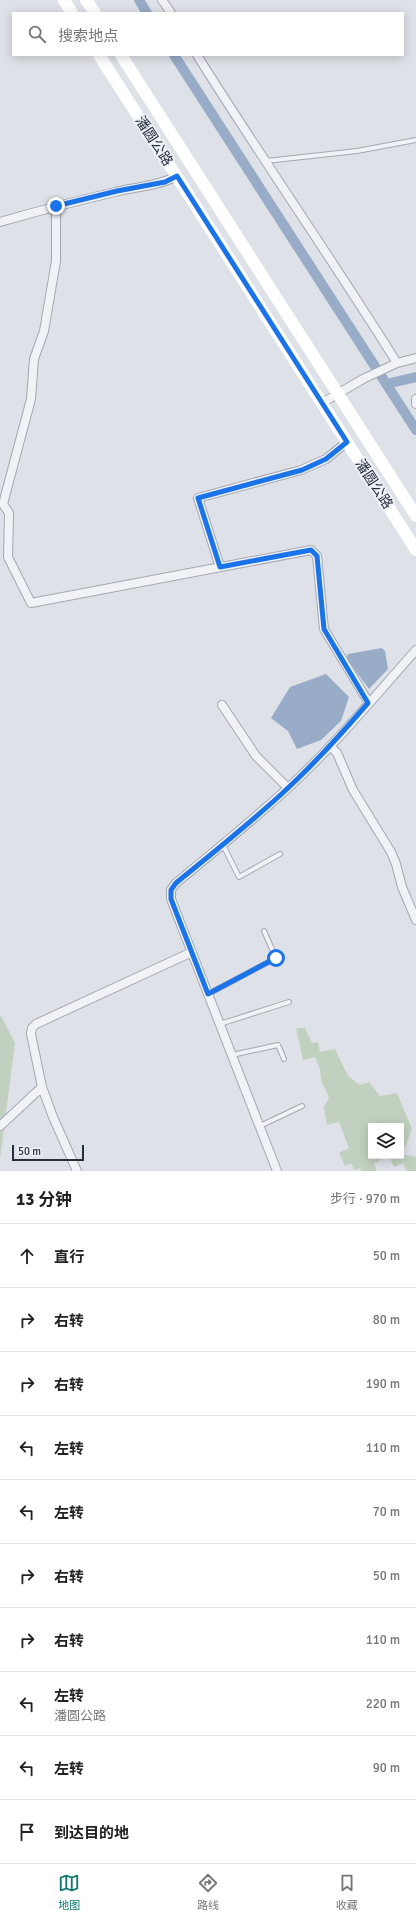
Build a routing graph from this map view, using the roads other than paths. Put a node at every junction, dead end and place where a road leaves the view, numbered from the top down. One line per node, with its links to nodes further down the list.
1 (64, 0): 4 (main road)
2 (86, 0): 5 (main road)
3 (162, 0): 6 (street)
4 (71, 12)
5 (94, 12)
6 (170, 12)
7 (100, 56): 12 (main road, 潘圆公路)
8 (122, 56): 17 (main road, 潘圆公路)
9 (198, 56): 11 (street)
10 (416, 140): 11 (lane)
11 (266, 162): 16 (street)
12 (177, 176): 13 (street); 19 (main road, 潘圆公路)
13 (56, 206): 14 (street); 24 (street)
14 (0, 222)
15 (416, 358): 16 (street)
16 (397, 363): 17 (street)
17 (338, 393): 19 (street); 22 (main road, 潘圆公路)
18 (416, 400): 20 (street)
19 (322, 403): 21 (main road, 潘圆公路)
20 (416, 404)
21 (347, 442): 23 (main road, 潘圆公路); 24 (street)
22 (416, 516)
23 (416, 550)
24 (220, 567): 26 (street)
25 (416, 650): 26 (street)
26 (368, 703): 28 (street)
27 (222, 705): 29 (street)
28 (330, 746): 29 (street); 32 (street)
29 (288, 788): 30 (street)
30 (223, 845): 31 (lane); 34 (street)
31 (280, 854)
32 (416, 920)
33 (264, 931): 35 (lane)
34 (192, 952): 35 (street); 40 (street)
35 (208, 994): 37 (street)
36 (289, 1002): 37 (lane)
37 (220, 1024): 38 (street)
38 (232, 1055): 39 (lane); 43 (street)
39 (284, 1059)
40 (42, 1087): 42 (street); 44 (street)
41 (302, 1106): 43 (lane)
42 (0, 1126)
43 (260, 1126): 45 (street)
44 (77, 1171)
45 (277, 1171)

